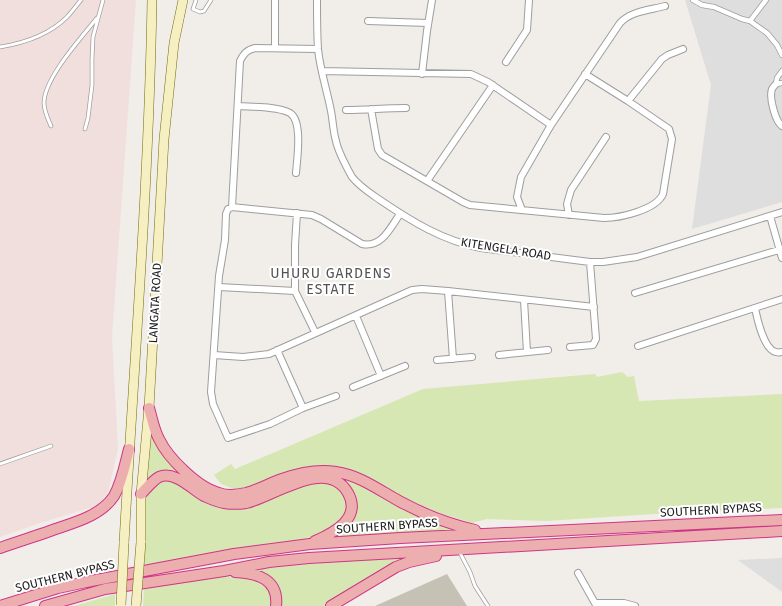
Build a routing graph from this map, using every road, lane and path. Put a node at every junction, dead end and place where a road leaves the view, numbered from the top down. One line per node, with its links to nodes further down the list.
1 (81, 0): 18 (lane)
2 (103, 0): 14 (lane)
3 (152, 0): 80 (main road, LANGATA ROAD)
4 (183, 0): 77 (main road, LANGATA ROAD)
5 (196, 0): 6 (lane)
6 (211, 0)
7 (275, 0): 19 (street)
8 (317, 0): 20 (street, KITENGELA ROAD)
9 (432, 0): 17 (street)
10 (529, 0): 23 (street)
11 (693, 0): 16 (street)
12 (766, 0): 16 (street)
13 (665, 6): 27 (street)
14 (99, 16): 36 (lane); 38 (lane)
15 (368, 21): 17 (street)
16 (750, 21): 22 (street)
17 (428, 23): 26 (street)
18 (0, 47)
19 (275, 48): 20 (street); 31 (street)
20 (318, 49): 24 (street, KITENGELA ROAD)
21 (683, 50): 30 (street)
22 (782, 55)
23 (506, 62)
24 (322, 71): 26 (street); 46 (street, KITENGELA ROAD)
25 (782, 71): 28 (street)
26 (422, 74): 29 (street)
27 (586, 74): 30 (street); 35 (street)
28 (779, 83): 37 (street)
29 (493, 85): 35 (street); 41 (street)
30 (628, 101): 47 (street)
31 (238, 106): 40 (street); 42 (street)
32 (406, 108): 33 (street)
33 (371, 109): 34 (street); 41 (street)
34 (346, 110)
35 (551, 125): 43 (street)
36 (51, 126)
37 (782, 126)
38 (85, 129)
39 (606, 137): 47 (street)
40 (296, 173)
41 (427, 181): 43 (street)
42 (232, 207): 45 (street); 52 (street)
43 (522, 210): 47 (street)
44 (782, 212): 48 (street, KITENGELA ROAD)
45 (297, 213): 46 (street); 53 (street)
46 (400, 214): 51 (street, KITENGELA ROAD)
47 (569, 215)
48 (770, 216): 49 (street); 51 (street, KITENGELA ROAD)
49 (781, 250): 50 (street); 55 (street)
50 (782, 258)
51 (590, 262): 58 (street)
52 (219, 287): 53 (street); 69 (street)
53 (295, 291): 61 (street)
54 (448, 291): 57 (street); 60 (street); 71 (street)
55 (635, 293)
56 (782, 299): 59 (street)
57 (524, 300): 58 (street); 66 (street)
58 (594, 308): 63 (street)
59 (755, 308): 62 (street); 67 (street)
60 (356, 316): 61 (street); 74 (street)
61 (315, 332): 64 (street)
62 (638, 346)
63 (570, 347)
64 (277, 350): 69 (street); 78 (street)
65 (548, 350): 66 (street)
66 (527, 352): 68 (street)
67 (782, 352)
68 (499, 354)
69 (214, 355): 78 (street)
70 (472, 357): 71 (street)
71 (453, 358): 72 (street)
72 (437, 360)
73 (405, 366): 74 (street)
74 (381, 376): 75 (street)
75 (353, 387)
76 (336, 396): 78 (street)
77 (149, 408): 82 (main road, LANGATA ROAD); 85 (highway)
78 (303, 408)
79 (50, 446): 81 (lane)
80 (129, 449): 88 (highway); 93 (main road, LANGATA ROAD, bridge)
81 (0, 464)
82 (141, 494): 86 (highway); 98 (main road, LANGATA ROAD, bridge)
83 (782, 520): 85 (highway, SOUTHERN BYPASS)
84 (782, 531): 87 (highway, SOUTHERN BYPASS)
85 (486, 533): 86 (highway, SOUTHERN BYPASS)
86 (310, 544): 95 (highway, SOUTHERN BYPASS)
87 (491, 547): 89 (highway); 90 (highway, SOUTHERN BYPASS)
88 (0, 548)
89 (460, 552): 100 (highway); 101 (lane)
90 (224, 571): 92 (highway, SOUTHERN BYPASS); 99 (highway)
91 (578, 573): 94 (street)
92 (62, 601): 96 (highway, SOUTHERN BYPASS); 97 (highway)
93 (121, 605)
94 (595, 605): 102 (street)
95 (0, 606)
96 (45, 606)
97 (51, 606)
98 (136, 606)
99 (276, 606)
100 (331, 606)
101 (488, 606)
102 (635, 606)

